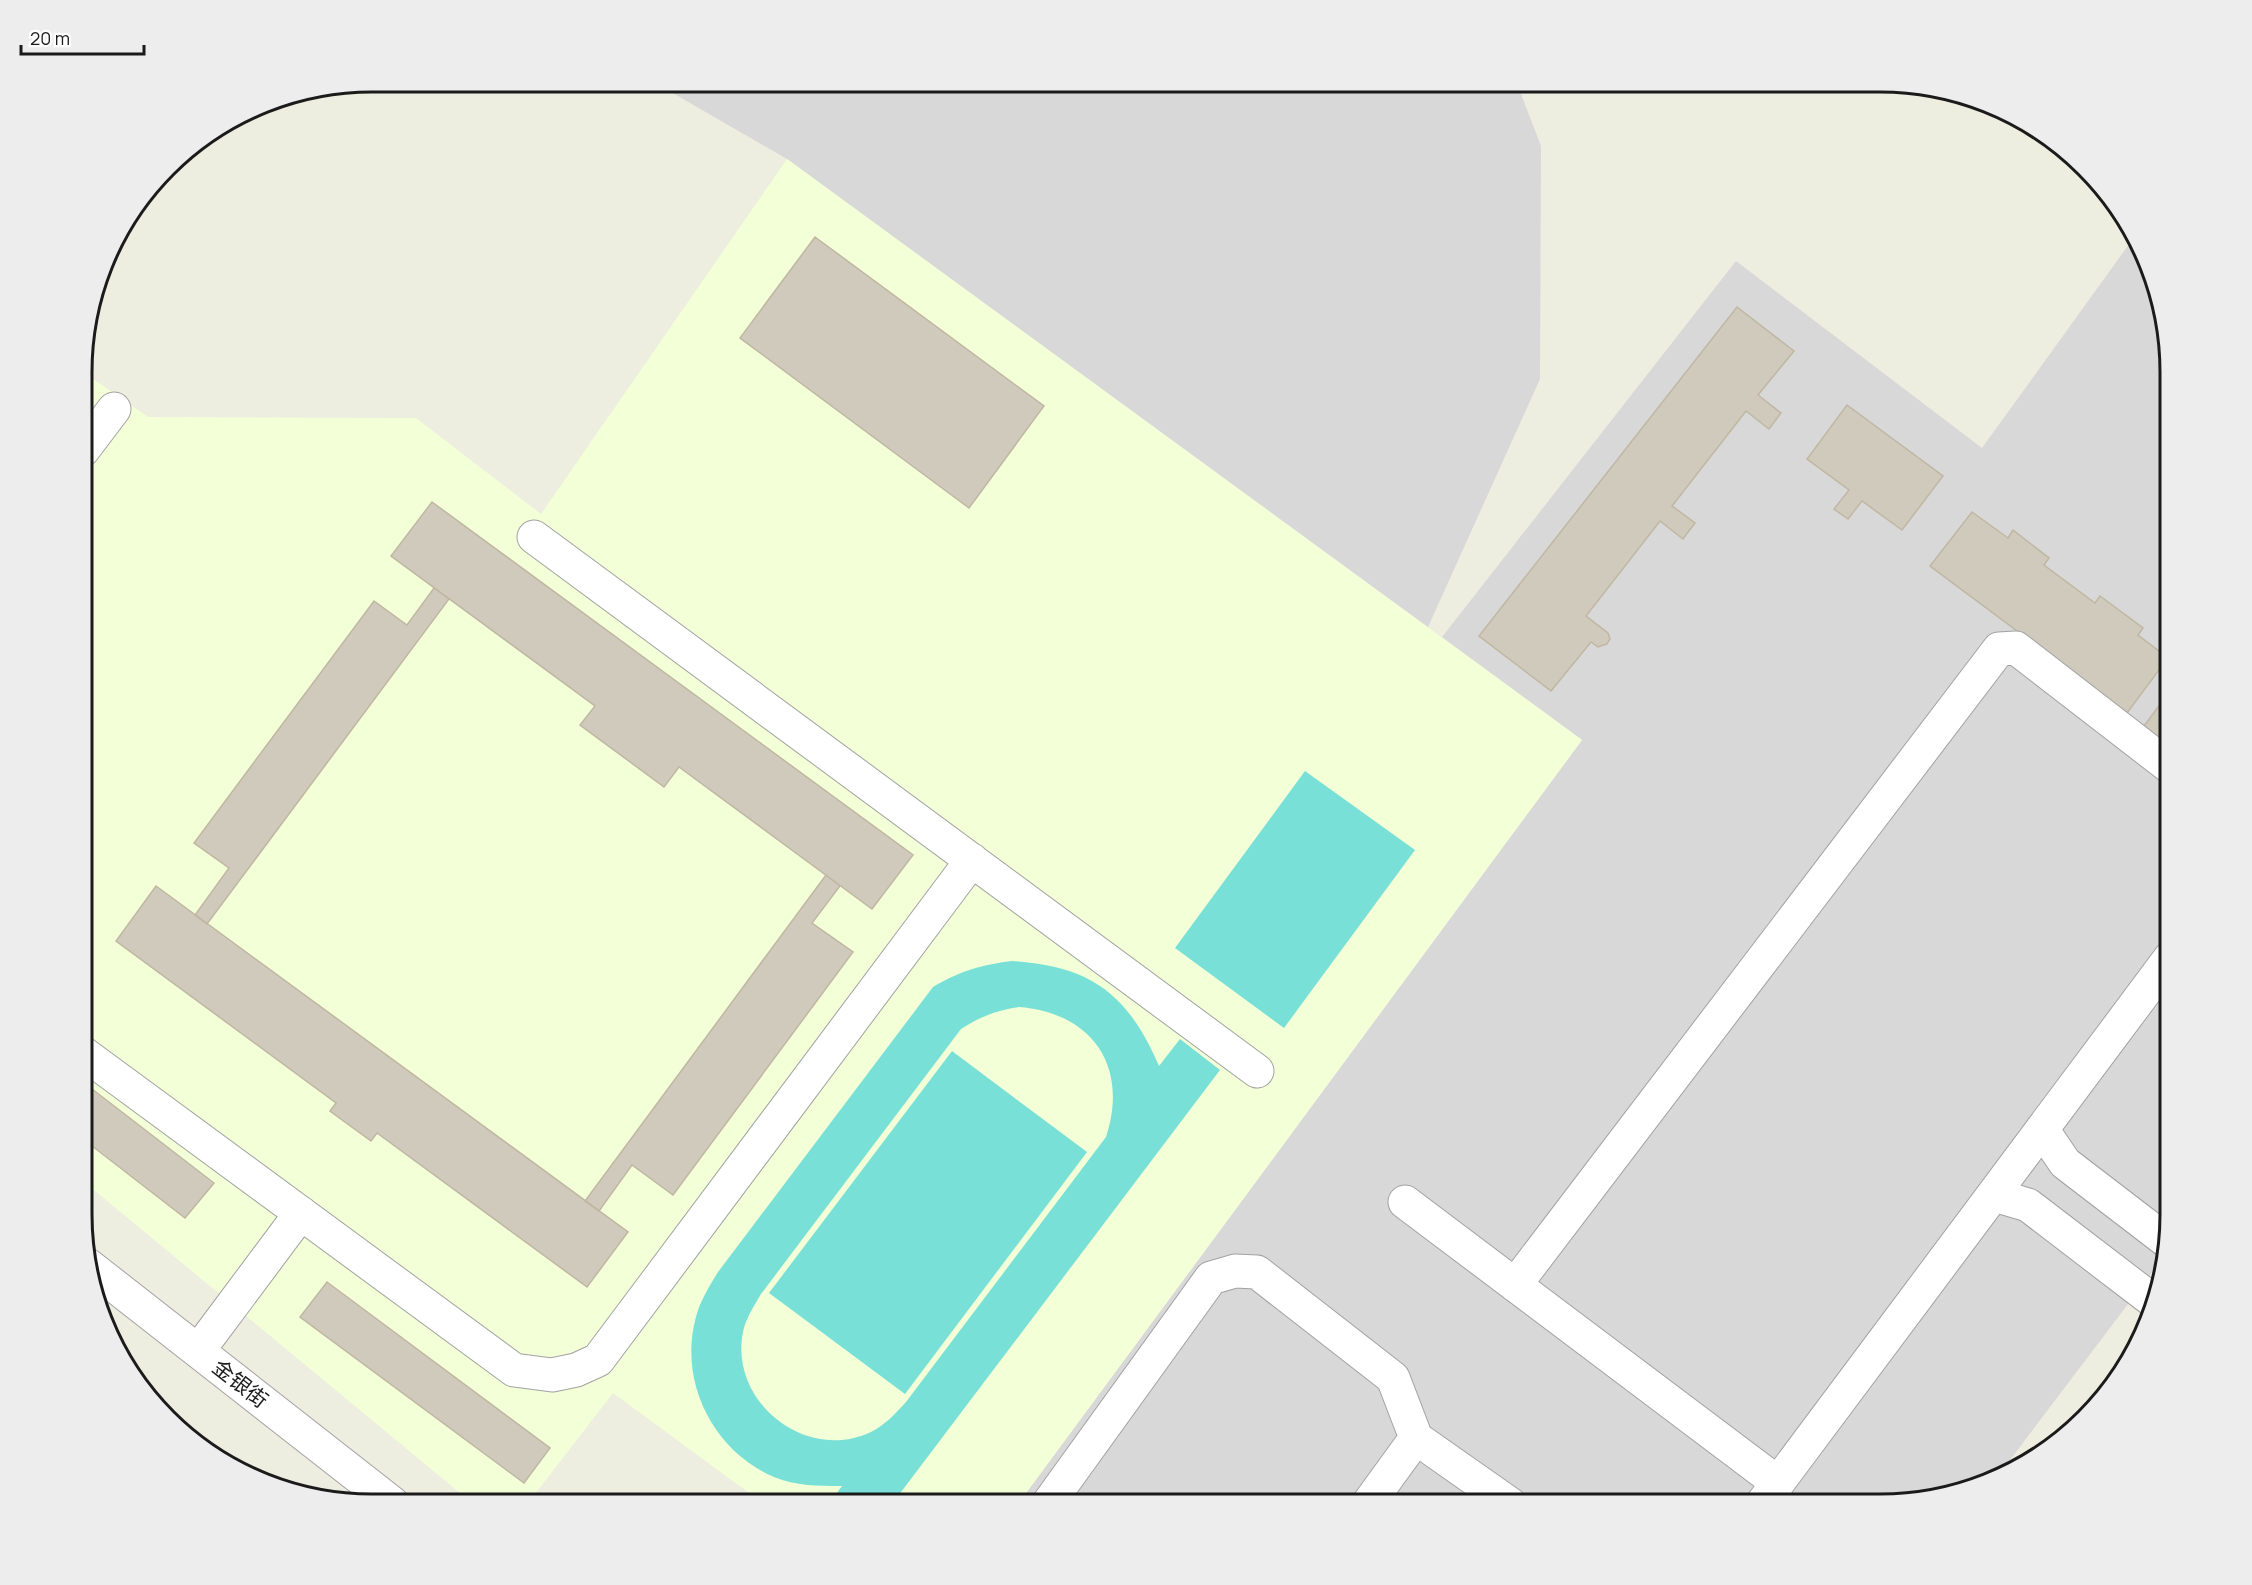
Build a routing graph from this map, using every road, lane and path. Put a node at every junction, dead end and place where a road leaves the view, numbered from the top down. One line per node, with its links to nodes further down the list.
1 (114, 409): 2 (street)
2 (92, 438)
3 (534, 537): 5 (street)
4 (2160, 759): 15 (street)
5 (972, 860): 8 (street); 12 (street)
6 (2160, 971): 9 (street)
7 (92, 1060): 12 (street)
8 (1257, 1071)
9 (2043, 1129): 10 (street); 13 (street)
10 (1994, 1194): 16 (street); 19 (street)
11 (1405, 1202): 15 (street)
12 (301, 1213): 17 (street)
13 (2160, 1235)
14 (98, 1273): 17 (street, 金银街)
15 (1515, 1285): 19 (street)
16 (2148, 1298)
17 (198, 1351): 20 (street, 金银街)
18 (1416, 1438): 21 (street); 22 (street); 23 (street)
19 (1770, 1493)
20 (381, 1494)
21 (1055, 1494)
22 (1375, 1494)
23 (1496, 1494)

